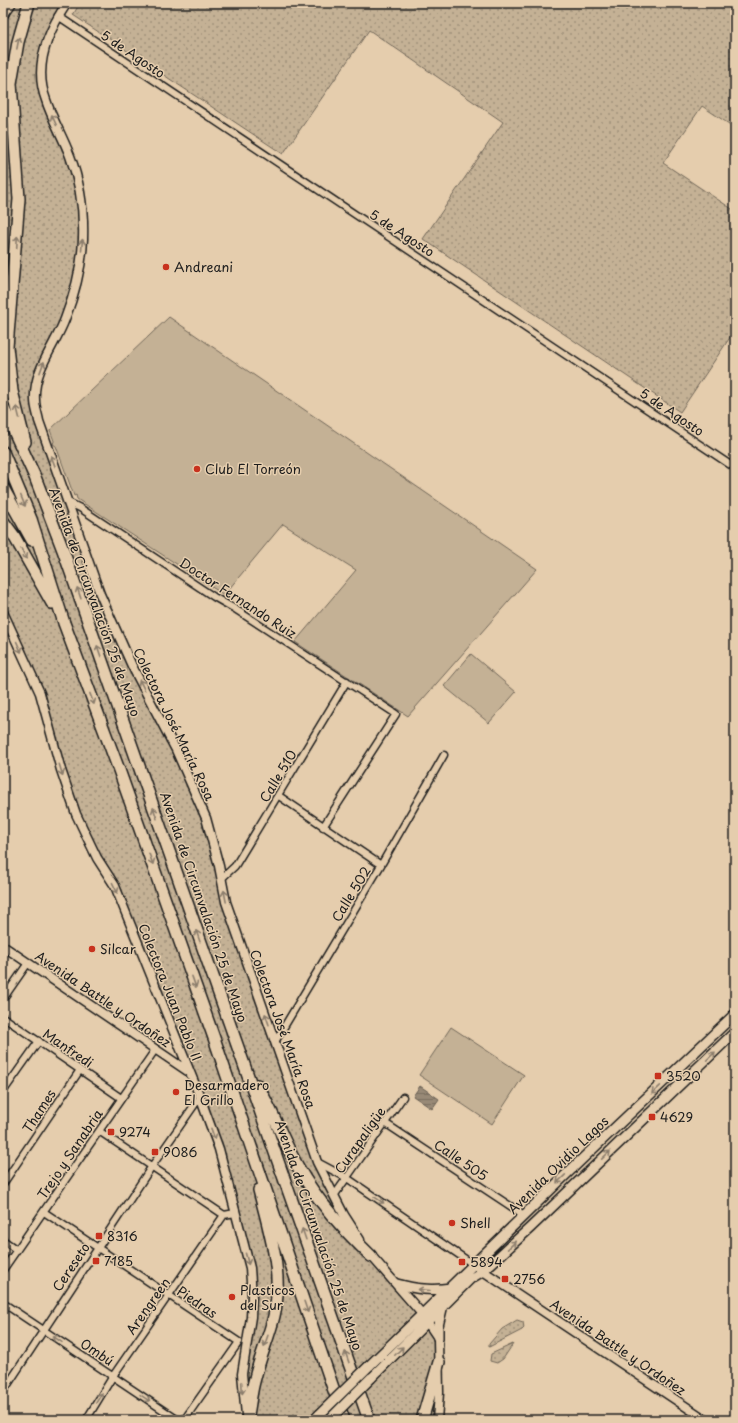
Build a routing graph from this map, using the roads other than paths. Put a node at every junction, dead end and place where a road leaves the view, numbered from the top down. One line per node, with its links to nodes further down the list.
1 (10, 3): 4 (highway)
2 (29, 3): 9 (highway, one-way to 2)
3 (67, 3): 5 (main road, Colectora José María Rosa)
4 (3, 13)
5 (58, 16): 8 (street, 5 de Agosto); 11 (main road, Colectora José María Rosa, one-way to 5)
6 (3, 407): 9 (highway, Avenida de Circunvalación 25 de Mayo)
7 (3, 452): 13 (highway, one-way to 13)
8 (735, 468)
9 (35, 477): 31 (highway, Avenida de Circunvalación 25 de Mayo, one-way to 9)
10 (3, 488): 13 (highway)
11 (68, 502): 16 (street, Doctor Fernando Ruiz); 21 (main road, Colectora José María Rosa, one-way to 11)
12 (3, 521): 15 (highway, one-way to 15)
13 (42, 560): 15 (highway)
14 (3, 612): 33 (main road, Colectora Juan Pablo II, one-way to 33)
15 (64, 623): 39 (highway, one-way to 39)
16 (347, 681): 18 (street, Calle 510); 19 (street, Doctor Fernando Ruiz)
17 (444, 755): 20 (street, Calle 502)
18 (279, 796): 19 (street); 21 (street, Calle 510)
19 (323, 827): 20 (street)
20 (381, 865): 29 (street, Calle 502)
21 (221, 879): 29 (main road, Colectora José María Rosa, one-way to 21)
22 (3, 946): 23 (main road, Avenida Battle y Ordoñez)
23 (28, 963): 24 (street); 30 (main road, Avenida Battle y Ordoñez)
24 (3, 999)
25 (735, 1014): 49 (main road, Avenida Ovidio Lagos, one-way to 49)
26 (3, 1017): 28 (street, Manfredi)
27 (735, 1032): 56 (main road, Avenida Ovidio Lagos, one-way to 27)
28 (39, 1042): 32 (street, Manfredi); 34 (street)
29 (275, 1042): 41 (main road, Colectora José María Rosa)
30 (155, 1050): 33 (main road, Avenida Battle y Ordoñez); 37 (street, Trejo y Sanabria)
31 (247, 1069): 53 (highway); 77 (highway, Avenida de Circunvalación 25 de Mayo, one-way to 31)
32 (80, 1070): 37 (street, Manfredi); 44 (street, Thames)
33 (190, 1072): 35 (main road, Colectora Juan Pablo II)
34 (3, 1092)
35 (200, 1097): 42 (street, Cereseto); 47 (main road, Colectora Juan Pablo II, one-way to 47)
36 (404, 1097): 38 (street, Curapaligüe)
37 (121, 1098): 40 (street, Trejo y Sanabria)
38 (385, 1123): 43 (street, Curapaligüe); 49 (street, Calle 505)
39 (244, 1125): 74 (highway, one-way to 74); 76 (highway, one-way to 76)
40 (99, 1131): 42 (street); 46 (street, Trejo y Sanabria)
41 (317, 1162): 43 (street, Avenida Battle y Ordoñez); 45 (main road, Colectora José María Rosa)
42 (152, 1166): 48 (street); 51 (street, Cereseto)
43 (347, 1178): 45 (street, Curapaligüe); 54 (street, Avenida Battle y Ordoñez, one-way to 54)
44 (3, 1184)
45 (334, 1196): 53 (main road, Colectora José María Rosa)
46 (44, 1212): 51 (street, Piedras); 52 (street, Trejo y Sanabria)
47 (235, 1213): 48 (street); 66 (main road, Colectora Juan Pablo II, one-way to 66)
48 (224, 1215): 59 (street, Arengreen)
49 (524, 1215): 54 (main road, Avenida Ovidio Lagos)
50 (3, 1240): 52 (street)
51 (97, 1248): 59 (street, Piedras); 64 (street, Cereseto)
52 (17, 1250): 55 (street, Trejo y Sanabria)
53 (371, 1256): 57 (main road, Colectora José María Rosa)
54 (474, 1265): 56 (main road, Avenida Battle y Ordoñez); 58 (main road, Avenida Ovidio Lagos)
55 (3, 1270)
56 (483, 1271): 61 (main road, Avenida Ovidio Lagos); 80 (main road, Avenida Battle y Ordoñez)
57 (397, 1284): 58 (main road, one-way to 57); 62 (main road, Colectora José María Rosa)
58 (451, 1288): 62 (main road, Avenida Ovidio Lagos)
59 (168, 1296): 66 (street, Piedras); 68 (street, Arengreen)
60 (3, 1303): 64 (street, Ombú)
61 (443, 1307): 63 (main road, Avenida Ovidio Lagos); 65 (main road)
62 (422, 1314): 63 (main road, Colectora José María Rosa); 70 (main road, Avenida Ovidio Lagos, bridge)
63 (428, 1322): 65 (main road, Colectora José María Rosa); 75 (main road, Avenida Ovidio Lagos, one-way to 63, bridge)
64 (43, 1329): 68 (street, Ombú, one-way to 64); 69 (street, Cereseto)
65 (438, 1338): 67 (main road, Colectora José María Rosa)
66 (243, 1342): 73 (street); 74 (main road, Colectora Juan Pablo II, one-way to 74)
67 (439, 1362): 78 (highway); 79 (main road, Colectora José María Rosa)
68 (113, 1376): 71 (street, Arengreen, one-way to 68); 72 (street, Ombú, one-way to 72)
69 (3, 1392)
70 (317, 1417)
71 (86, 1420)
72 (178, 1420)
73 (184, 1420)
74 (247, 1420)
75 (329, 1420)
76 (344, 1420)
77 (369, 1420)
78 (422, 1420)
79 (437, 1420)
80 (706, 1420)

